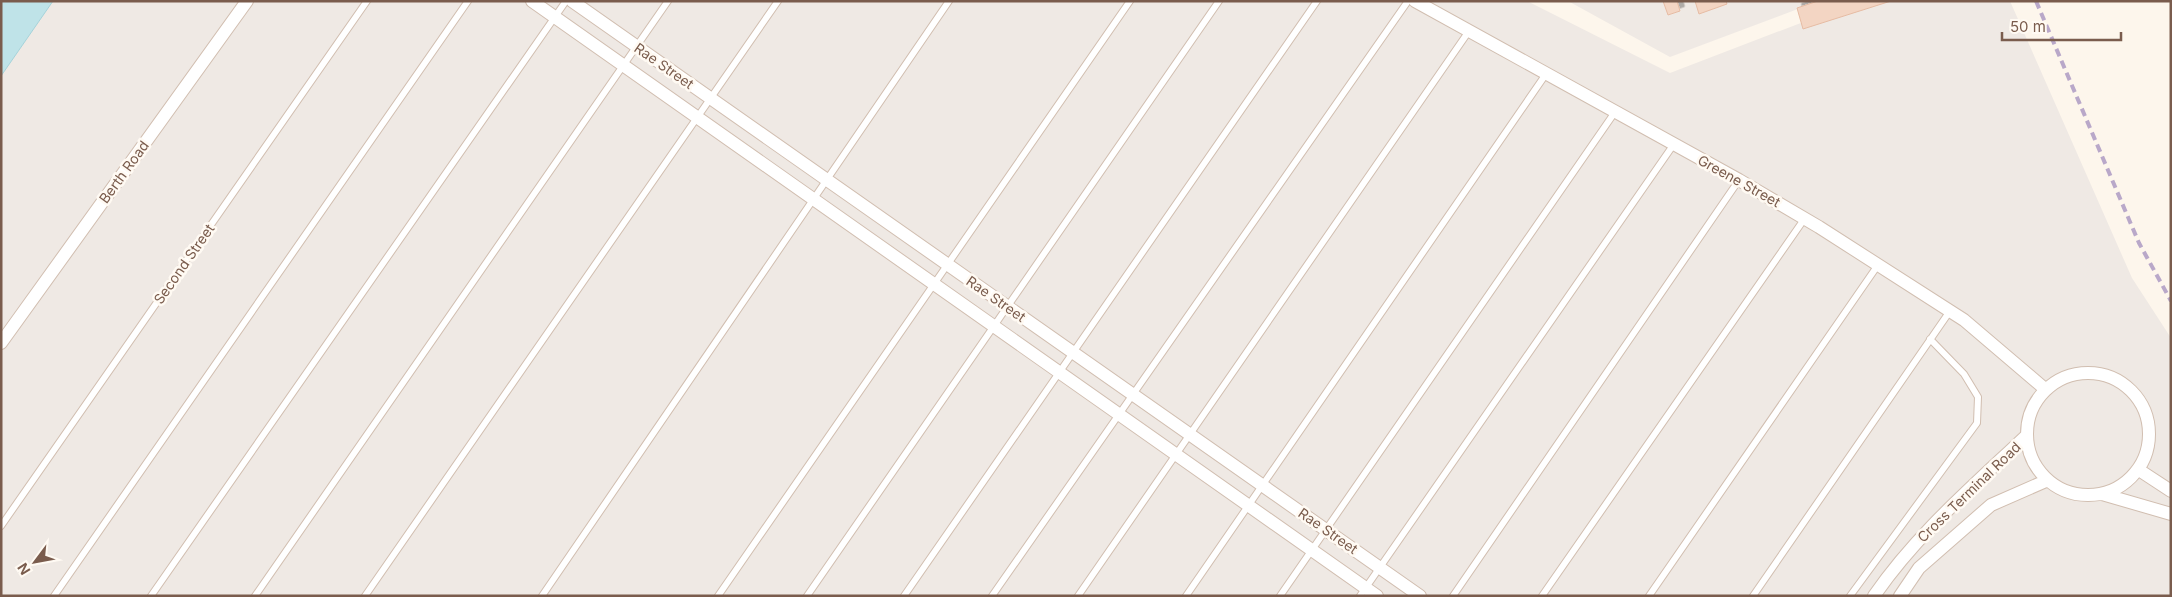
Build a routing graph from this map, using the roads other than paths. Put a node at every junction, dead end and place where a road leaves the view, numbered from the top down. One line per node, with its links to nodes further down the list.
1 (247, 1): 35 (street, Berth Road)
2 (367, 1): 51 (lane, Second Street)
3 (468, 1): 56 (lane)
4 (532, 1): 15 (street, Rae Street)
5 (566, 1): 15 (lane)
6 (572, 1): 17 (street, Rae Street)
7 (668, 1): 17 (lane)
8 (778, 1): 20 (lane)
9 (949, 1): 24 (lane)
10 (1130, 1): 28 (lane)
11 (1219, 1): 31 (lane)
12 (1317, 1): 36 (lane)
13 (1408, 1): 39 (lane)
14 (1415, 1): 16 (street, Greene Street)
15 (555, 17): 18 (street, Rae Street); 57 (lane)
16 (1469, 31): 19 (street, Greene Street); 41 (lane)
17 (637, 47): 18 (lane); 20 (street, Rae Street)
18 (624, 65): 22 (street, Rae Street); 58 (lane)
19 (1546, 74): 21 (street, Greene Street); 46 (lane)
20 (711, 98): 22 (lane); 24 (street, Rae Street)
21 (1615, 112): 23 (street, Greene Street); 52 (lane)
22 (698, 116): 26 (street, Rae Street); 59 (lane)
23 (1674, 144): 25 (street, Greene Street); 54 (lane)
24 (827, 180): 26 (lane); 28 (street, Rae Street)
25 (1739, 180): 27 (street, Greene Street); 70 (lane)
26 (814, 198): 30 (street, Rae Street); 60 (lane)
27 (1805, 218): 29 (street, Greene Street); 71 (lane)
28 (948, 264): 30 (lane); 31 (street, Rae Street)
29 (1878, 265): 32 (street, Greene Street); 72 (lane)
30 (934, 284): 33 (street, Rae Street); 61 (lane)
31 (1008, 307): 33 (lane); 36 (street, Rae Street)
32 (1950, 311): 34 (lane); 38 (street, Greene Street)
33 (995, 326): 37 (street, Rae Street); 62 (lane)
34 (1930, 339): 73 (lane); 74 (lane)
35 (1, 343)
36 (1074, 353): 37 (lane); 39 (street, Rae Street)
37 (1061, 373): 40 (street, Rae Street); 63 (lane)
38 (2045, 389): 42 (street); 44 (street)
39 (1132, 394): 40 (lane); 41 (street, Rae Street)
40 (1118, 415): 43 (street, Rae Street); 64 (lane)
41 (1190, 435): 43 (lane); 46 (street, Rae Street)
42 (2026, 436): 45 (street); 75 (street, Cross Terminal Road)
43 (1176, 454): 49 (street, Rae Street); 65 (lane)
44 (2138, 470): 47 (street); 48 (street)
45 (2048, 480): 48 (street); 76 (street, Cross Terminal Road)
46 (1262, 485): 49 (lane); 52 (street, Rae Street)
47 (2171, 490)
48 (2102, 494): 50 (street)
49 (1249, 505): 53 (street, Rae Street); 66 (lane)
50 (2171, 514)
51 (1, 526)
52 (1326, 530): 53 (lane); 54 (street, Rae Street)
53 (1311, 550): 55 (street, Rae Street); 67 (lane)
54 (1380, 568): 55 (lane); 69 (street, Rae Street)
55 (1363, 592): 68 (street, Rae Street)
56 (54, 596)
57 (150, 596)
58 (256, 596)
59 (365, 596)
60 (542, 596)
61 (718, 596)
62 (807, 596)
63 (904, 596)
64 (992, 596)
65 (1078, 596)
66 (1186, 596)
67 (1280, 596)
68 (1377, 596)
69 (1420, 596)
70 (1453, 596)
71 (1542, 596)
72 (1649, 596)
73 (1753, 596)
74 (1850, 596)
75 (1874, 596)
76 (1900, 596)

